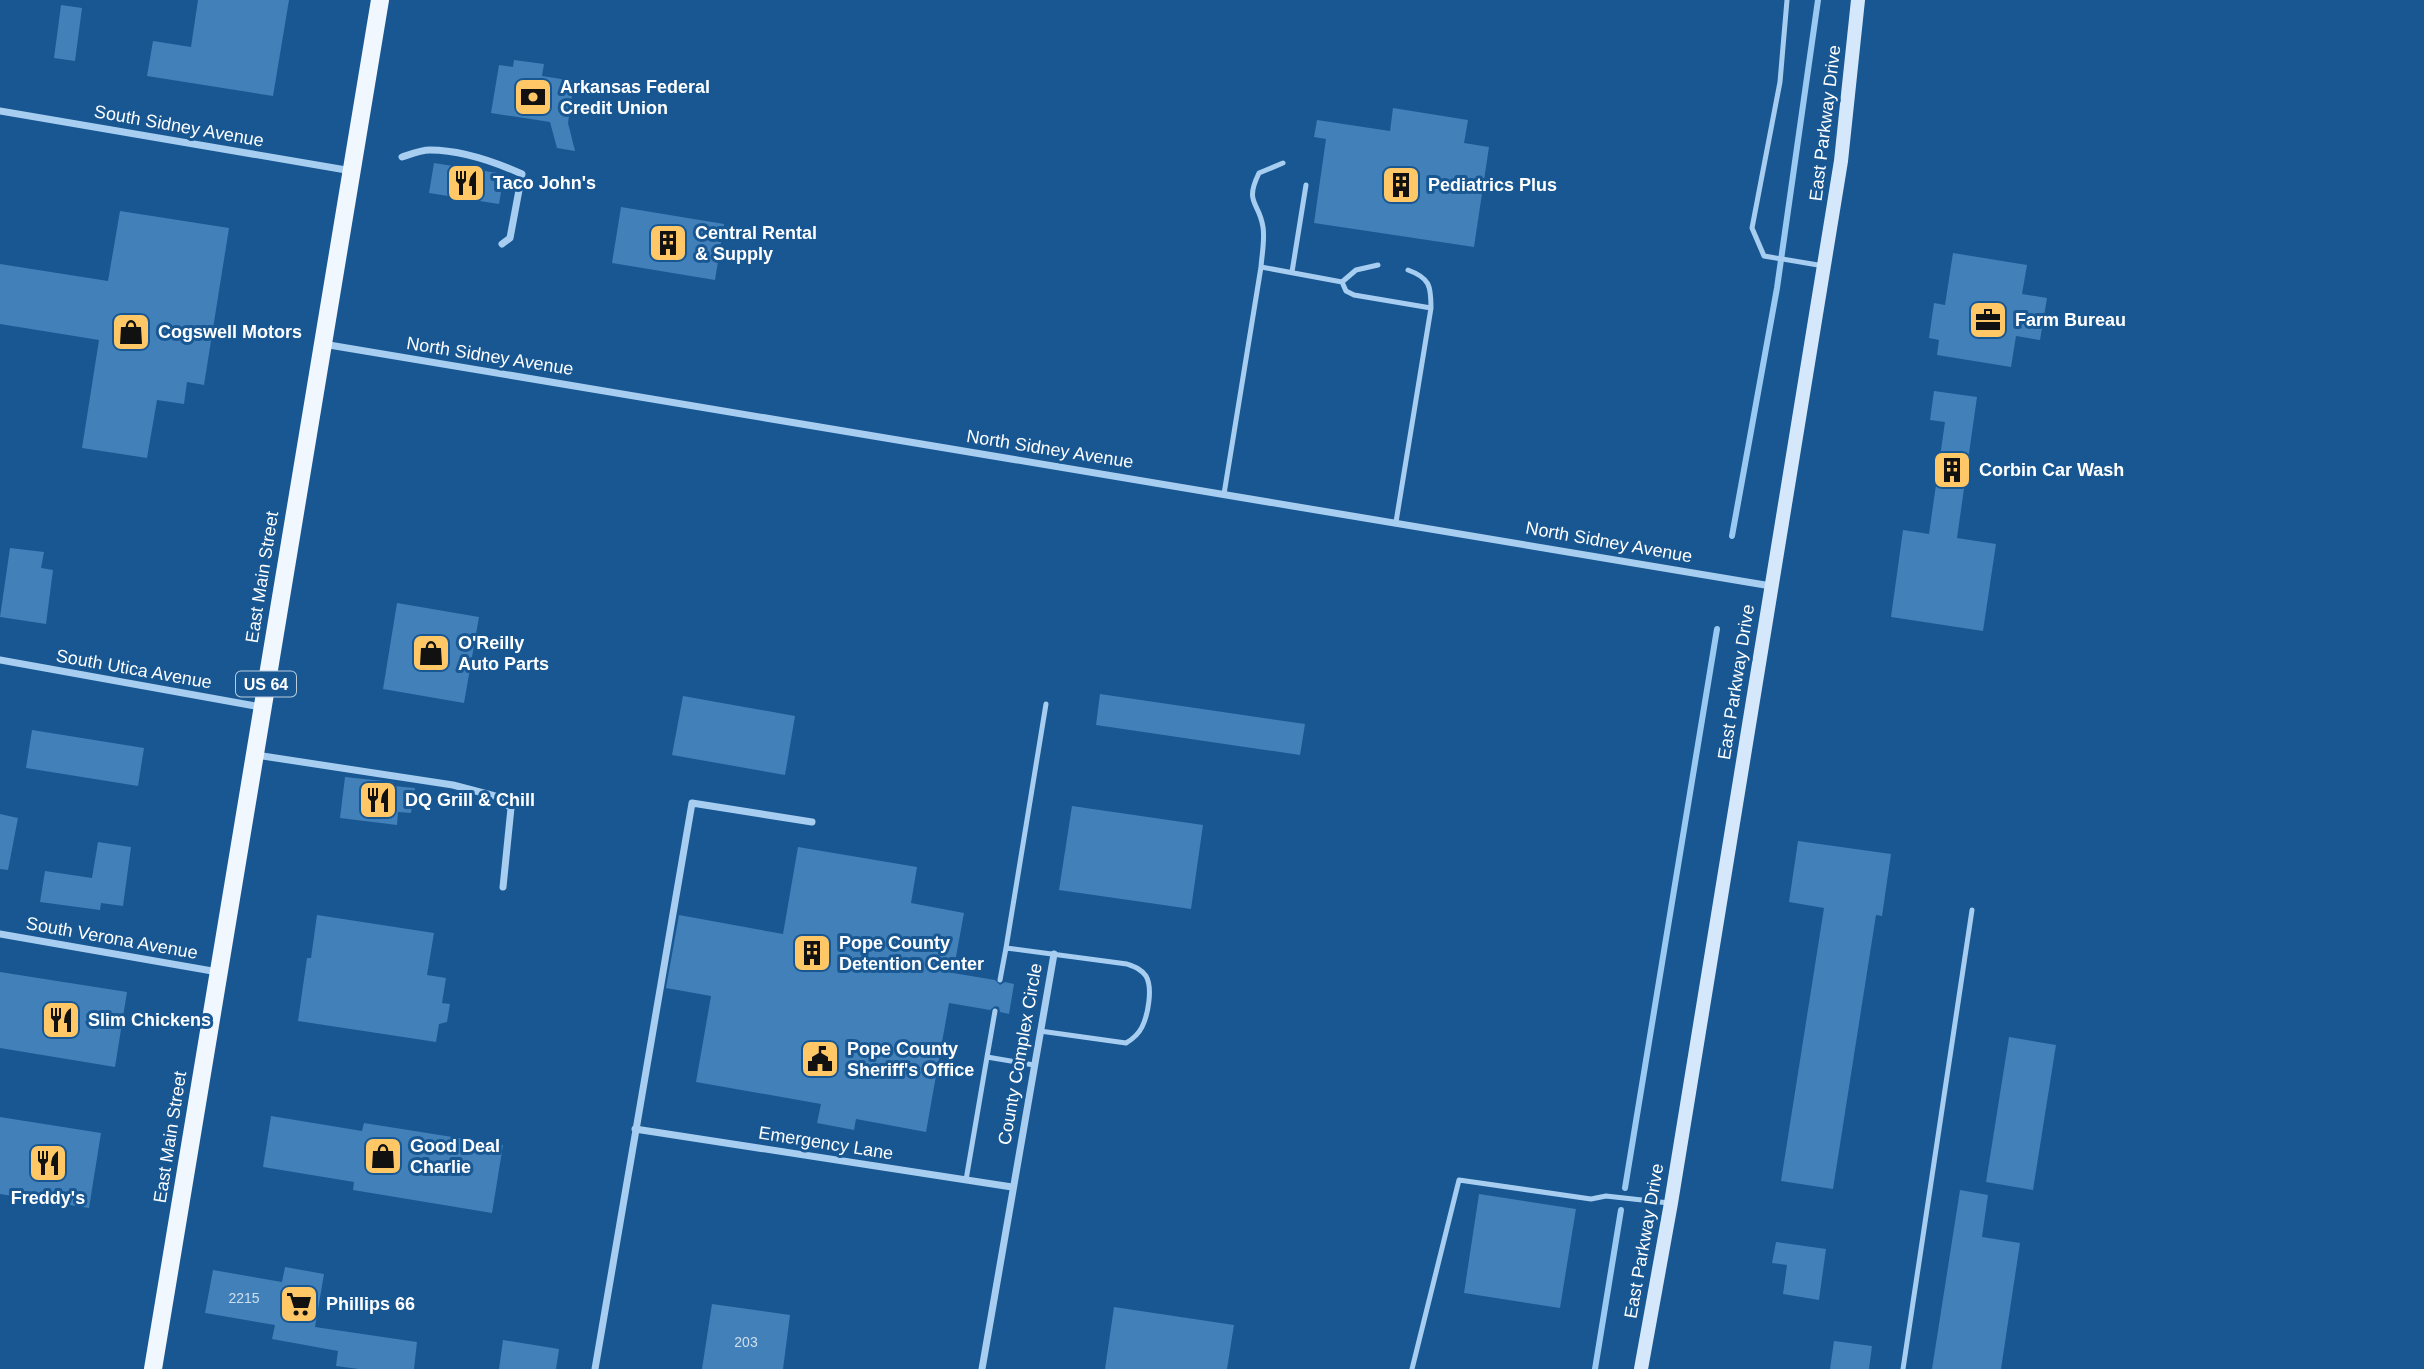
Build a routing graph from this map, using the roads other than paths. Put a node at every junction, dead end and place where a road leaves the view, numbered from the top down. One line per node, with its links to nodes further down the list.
1 (380, 0): 7 (main road, East Main Street / US 64)
2 (1787, 0): 11 (lane)
3 (1858, 0): 11 (main road, East Parkway Drive)
4 (0, 111): 7 (street, South Sidney Avenue)
5 (402, 157): 9 (street)
6 (1283, 163): 12 (lane)
7 (352, 171): 17 (main road, East Main Street / US 64)
8 (1306, 185): 14 (lane)
9 (502, 244)
10 (1378, 265): 15 (lane)
11 (1825, 266): 20 (main road, East Parkway Drive)
12 (1261, 267): 14 (lane); 18 (lane)
13 (1408, 270): 16 (lane)
14 (1292, 272): 15 (lane)
15 (1342, 282): 16 (lane)
16 (1431, 309): 19 (lane)
17 (323, 343): 18 (street, North Sidney Avenue); 23 (main road, East Main Street / US 64)
18 (1224, 494): 19 (street, North Sidney Avenue)
19 (1396, 522): 20 (street, North Sidney Avenue)
20 (1771, 586): 40 (main road, East Parkway Drive)
21 (0, 660): 23 (street, South Utica Avenue)
22 (1046, 704): 29 (lane, County Complex Circle)
23 (262, 708): 24 (main road, East Main Street / US 64)
24 (255, 755): 26 (street); 31 (main road, East Main Street / US 64)
25 (812, 822): 37 (street)
26 (503, 887)
27 (1972, 910): 46 (lane)
28 (0, 934): 31 (street, South Verona Avenue)
29 (1006, 948): 30 (lane, County Complex Circle); 32 (lane)
30 (1054, 954): 34 (street, County Complex Circle); 34 (lane)
31 (219, 972): 41 (main road, East Main Street / US 64)
32 (1000, 980)
33 (995, 1011): 35 (lane)
34 (1040, 1031): 36 (street, County Complex Circle)
35 (987, 1057): 36 (lane); 38 (lane)
36 (1034, 1065): 39 (street, County Complex Circle)
37 (635, 1129): 38 (street, Emergency Lane); 42 (street)
38 (966, 1180): 39 (street, Emergency Lane)
39 (1012, 1187): 43 (street, County Complex Circle)
40 (1671, 1203): 44 (lane); 45 (main road, East Parkway Drive)
41 (153, 1369)
42 (595, 1369)
43 (982, 1369)
44 (1412, 1369)
45 (1641, 1369)
46 (1903, 1369)

